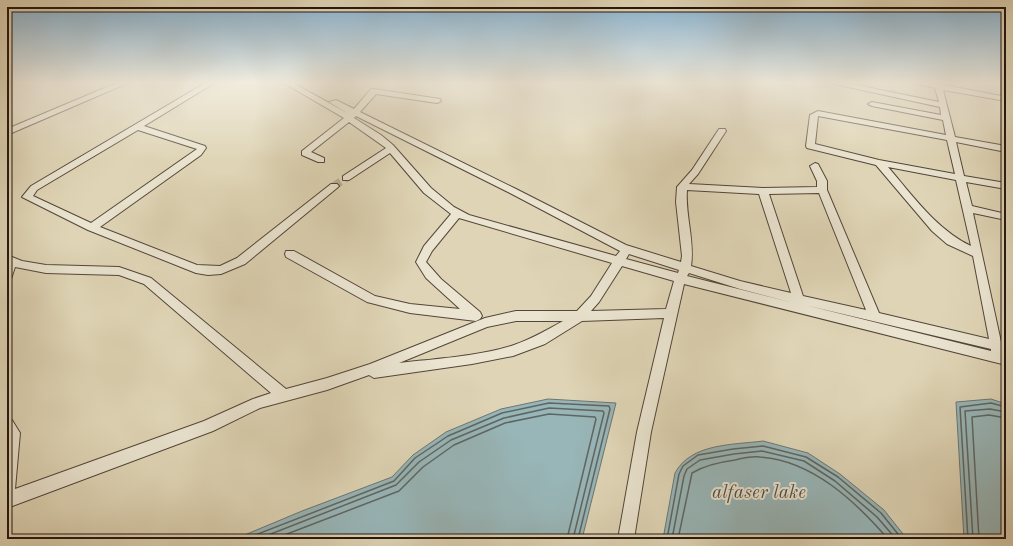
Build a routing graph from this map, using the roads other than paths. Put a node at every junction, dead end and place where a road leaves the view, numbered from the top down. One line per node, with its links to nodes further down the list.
1 (60, 107): 13 (street)
2 (64, 107): 15 (street)
3 (171, 107): 12 (street)
4 (336, 107): 9 (street)
5 (360, 107): 9 (street)
6 (872, 107): 11 (street)
7 (890, 107): 10 (street)
8 (943, 107): 10 (street)
9 (351, 116): 17 (street); 19 (street); 33 (street)
10 (945, 118): 16 (street)
11 (872, 122): 16 (street); 20 (street)
12 (138, 127): 32 (street); 32 (street)
13 (7, 128)
14 (722, 131): 26 (street)
15 (7, 132)
16 (951, 138): 18 (street); 22 (street)
17 (391, 149): 23 (street); 30 (street)
18 (1006, 149)
19 (321, 160)
20 (879, 163): 22 (street); 36 (street)
21 (816, 166): 27 (street)
22 (960, 177): 25 (street); 29 (street)
23 (346, 178)
24 (334, 186): 32 (street)
25 (1006, 186)
26 (682, 187): 28 (street); 39 (street)
27 (822, 190): 28 (street); 44 (street)
28 (763, 191): 41 (street)
29 (968, 208): 31 (street); 36 (street)
30 (457, 213): 34 (street); 45 (street)
31 (1006, 217)
32 (92, 228)
33 (592, 234): 34 (street); 37 (street)
34 (583, 250): 37 (street)
35 (290, 254): 45 (street)
36 (978, 254): 47 (street)
37 (623, 256): 39 (street); 43 (street)
38 (9, 260): 40 (street); 49 (street)
39 (683, 273): 41 (street); 42 (street)
40 (7, 276)
41 (800, 304): 44 (street); 46 (street)
42 (671, 313): 43 (street); 52 (street)
43 (580, 316): 45 (street); 48 (street)
44 (875, 317): 46 (street)
45 (481, 319): 48 (street)
46 (903, 329): 47 (street)
47 (1002, 353)
48 (348, 376): 49 (street)
49 (284, 396): 51 (street)
50 (7, 425): 51 (street)
51 (7, 500)
52 (626, 539)

